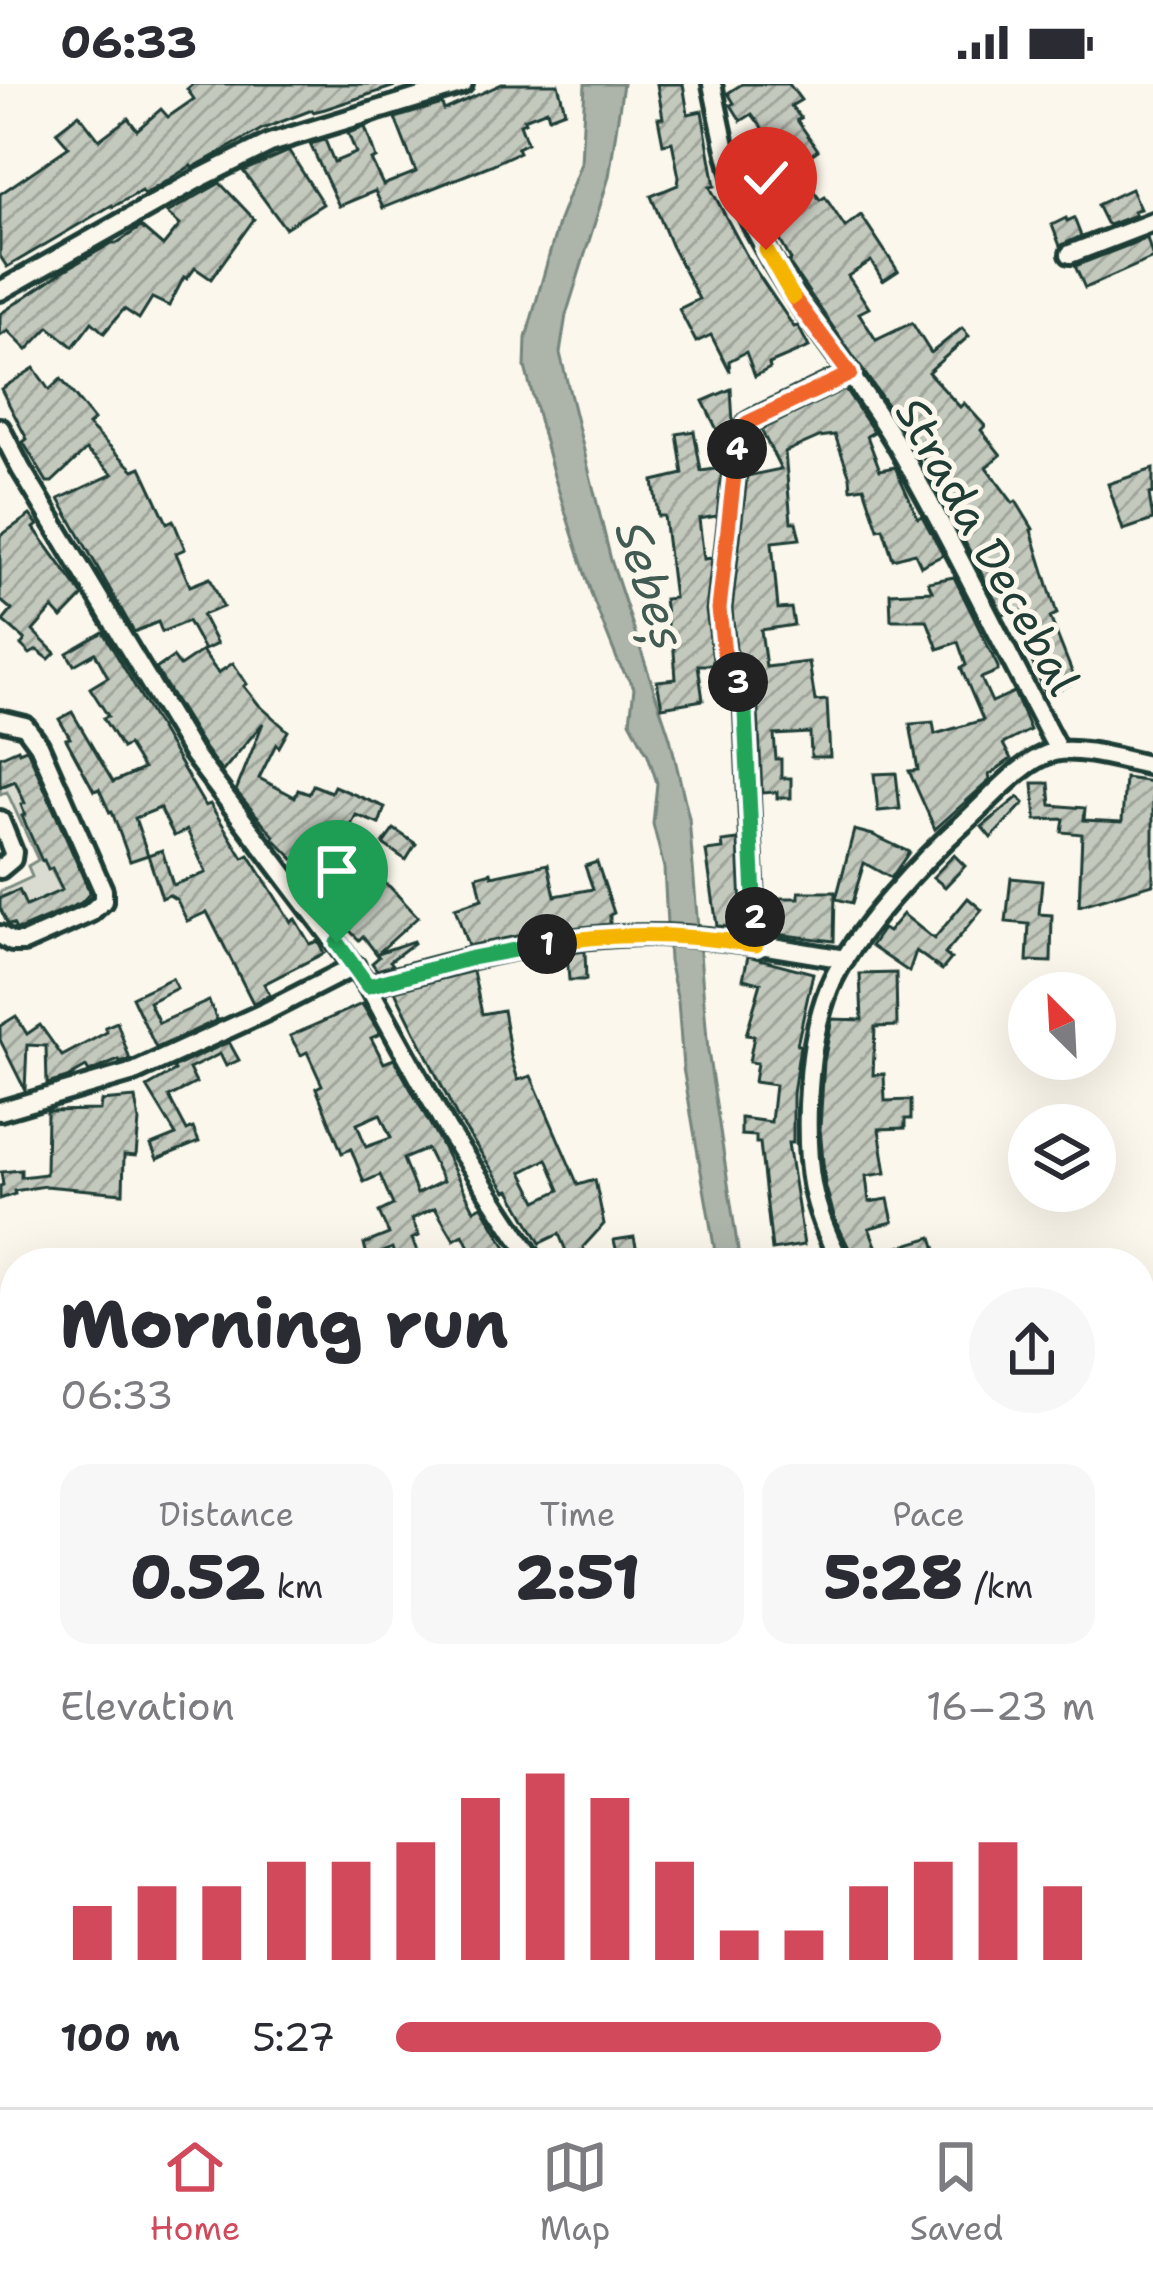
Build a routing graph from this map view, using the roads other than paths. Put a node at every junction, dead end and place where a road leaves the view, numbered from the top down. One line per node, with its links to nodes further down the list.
1 (463, 84): 5 (street)
2 (712, 84): 6 (street, Strada Decebal)
3 (1153, 222): 4 (street)
4 (1070, 254)
5 (0, 291)
6 (850, 374): 9 (street, Strada Decebal); 14 (street)
7 (0, 428): 16 (street)
8 (0, 720): 13 (street)
9 (1058, 750): 10 (street); 15 (street, Strada Decebal)
10 (1153, 766)
11 (0, 820): 12 (street)
12 (0, 869)
13 (0, 935)
14 (756, 945): 15 (street); 17 (street)
15 (844, 958): 20 (street, Strada Decebal)
16 (355, 966): 17 (street); 18 (street)
17 (368, 986): 19 (street)
18 (0, 1111)
19 (525, 1248)
20 (834, 1248)

